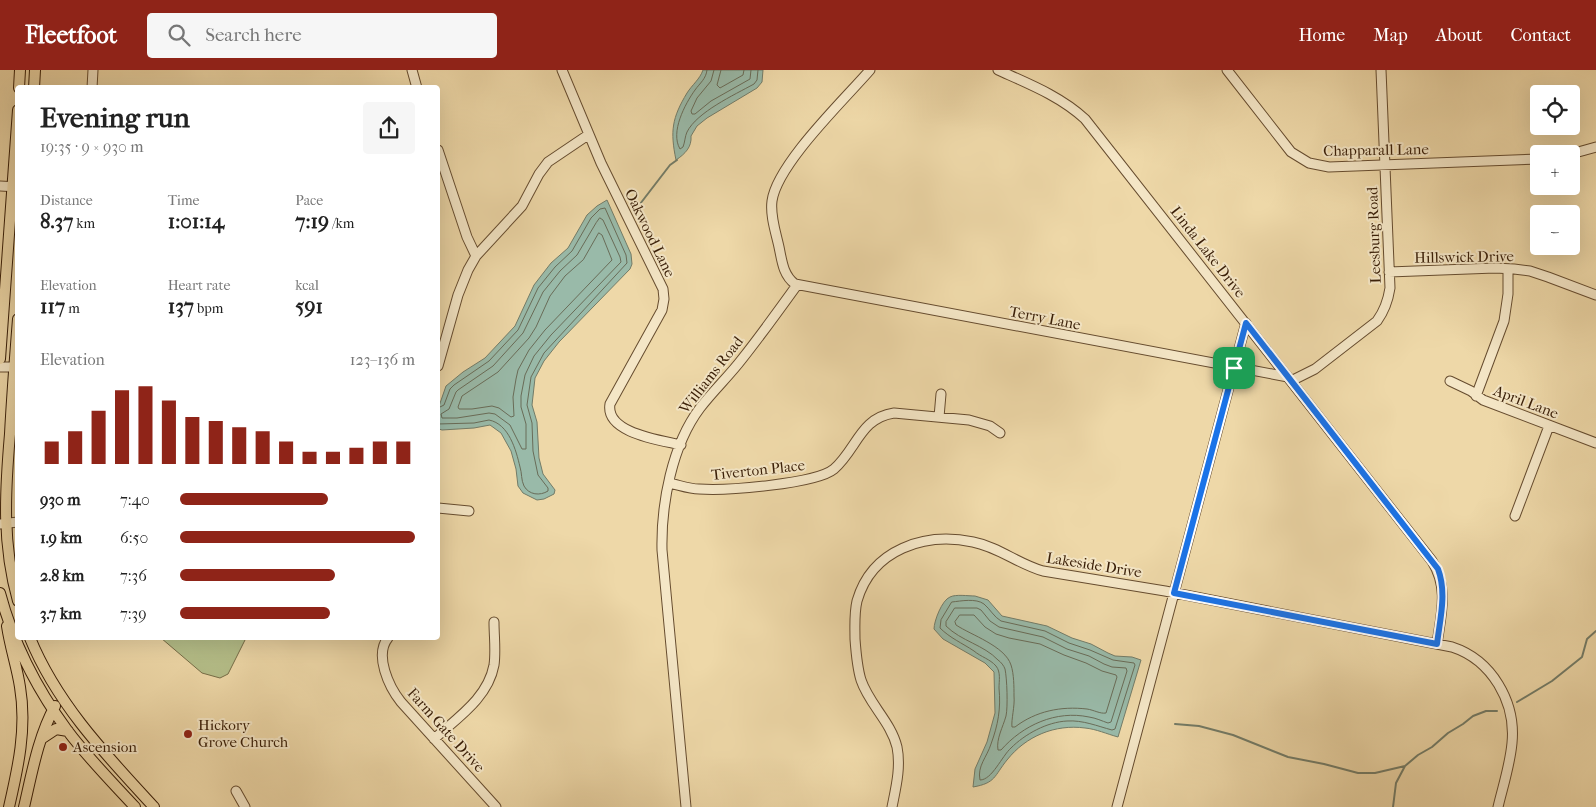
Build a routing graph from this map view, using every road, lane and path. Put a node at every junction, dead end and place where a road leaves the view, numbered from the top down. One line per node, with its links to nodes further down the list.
1 (20, 70): 10 (main road)
2 (35, 70): 11 (main road)
3 (93, 70): 12 (street)
4 (412, 70): 13 (street)
5 (562, 70): 14 (street, Oakwood Lane)
6 (870, 70): 25 (street)
7 (998, 70): 27 (street, Linda Lake Drive)
8 (1227, 70): 19 (street, Chapparall Lane)
9 (1381, 70): 19 (street, Leesburg Road)
10 (19, 85)
11 (34, 85)
12 (92, 85)
13 (416, 85)
14 (588, 135): 22 (street); 42 (street, Oakwood Lane)
15 (1596, 146): 16 (street)
16 (1580, 151)
17 (440, 156): 22 (street)
18 (1530, 159): 19 (street, Chapparall Lane)
19 (1385, 165): 24 (street, Leesburg Road)
20 (0, 186): 21 (street)
21 (15, 187): 28 (main road)
22 (476, 256): 29 (street)
23 (1508, 269): 24 (street, Hillswick Drive); 26 (street, Hillswick Drive); 37 (street)
24 (1389, 272): 34 (street, Leesburg Road)
25 (797, 285): 32 (street, Terry Lane); 42 (street, Williams Road)
26 (1596, 295)
27 (1246, 323): 32 (street); 34 (street, Linda Lake Drive)
28 (0, 359)
29 (440, 359)
30 (0, 367): 31 (street)
31 (15, 367)
32 (1234, 368): 34 (street, Terry Lane); 50 (street)
33 (15, 379): 47 (main road)
34 (1290, 379): 57 (street, Linda Lake Drive)
35 (1450, 381): 37 (street, April Lane)
36 (941, 394): 38 (street)
37 (1476, 396): 39 (street, April Lane)
38 (939, 417): 40 (street, Tiverton Place); 43 (street, Tiverton Place)
39 (1549, 426): 41 (street, April Lane); 46 (street)
40 (1000, 433)
41 (1596, 443)
42 (681, 445): 43 (street, Williams Road)
43 (669, 483): 70 (street, Williams Road)
44 (440, 508): 45 (street)
45 (469, 511)
46 (1515, 516)
47 (3, 523): 48 (main road)
48 (15, 587)
49 (0, 593): 51 (main road)
50 (1174, 593): 57 (street, Lakeside Drive); 71 (street, Lakeside Drive); 72 (street)
51 (4, 608): 53 (main road); 64 (main road)
52 (494, 622): 61 (street)
53 (15, 635)
54 (17, 640): 59 (main road)
55 (31, 640): 58 (main road)
56 (386, 640): 61 (street, Farm Gate Drive)
57 (1437, 644): 73 (street)
58 (60, 696): 59 (main road); 67 (main road)
59 (53, 709): 60 (main road); 62 (main road)
60 (68, 731): 62 (main road); 66 (main road)
61 (434, 739): 69 (street, Farm Gate Drive)
62 (40, 740): 65 (main road)
63 (236, 791): 68 (street)
64 (9, 807)
65 (24, 807)
66 (136, 807)
67 (154, 807)
68 (245, 807)
69 (496, 807)
70 (686, 807)
71 (892, 807)
72 (1117, 807)
73 (1498, 807)

